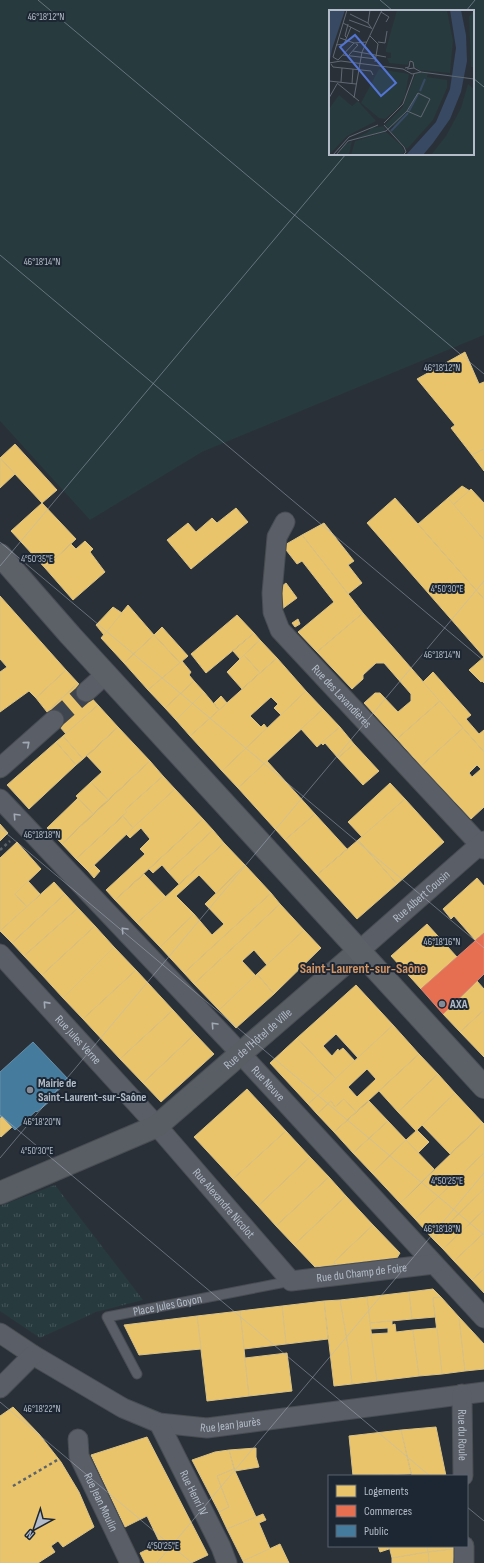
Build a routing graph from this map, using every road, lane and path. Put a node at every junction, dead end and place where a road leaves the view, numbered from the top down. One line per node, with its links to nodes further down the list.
1 (284, 522): 8 (street, Rue des Lavandières)
2 (0, 555): 3 (main road)
3 (106, 674): 4 (street); 9 (main road)
4 (86, 692)
5 (54, 720): 6 (street, one-way to 5)
6 (0, 768)
7 (0, 799): 11 (street, Rue Neuve, one-way to 7)
8 (482, 845): 9 (street, Rue Albert Cousin)
9 (359, 951): 11 (street, Rue de l'Hôtel de Ville); 12 (main road)
10 (0, 954): 13 (street, Rue Jules Verne, one-way to 10)
11 (240, 1053): 13 (street, Rue de l'Hôtel de Ville); 15 (street, Rue Neuve)
12 (484, 1087)
13 (157, 1126): 14 (street); 16 (street, Rue Alexandre Nicolot)
14 (0, 1192)
15 (434, 1264): 16 (street, Rue du Champ de Foire); 17 (street, Rue Neuve)
16 (291, 1281): 20 (lane, Place Jules Goyon)
17 (484, 1318)
18 (0, 1333): 19 (street, Rue Jean Jaurès)
19 (33, 1354): 21 (street); 24 (street, Rue Jean Jaurès)
20 (137, 1374)
21 (0, 1388)
22 (484, 1392): 23 (street, Rue Jean Jaurès)
23 (462, 1394): 24 (street, Rue Jean Jaurès); 26 (street, Rue du Roule)
24 (158, 1423): 30 (street, Rue Henri IV)
25 (79, 1447): 27 (path); 29 (street, Rue Jean Moulin)
26 (463, 1475)
27 (13, 1486)
28 (464, 1547): 31 (street)
29 (130, 1563)
30 (227, 1563)
31 (464, 1563)

